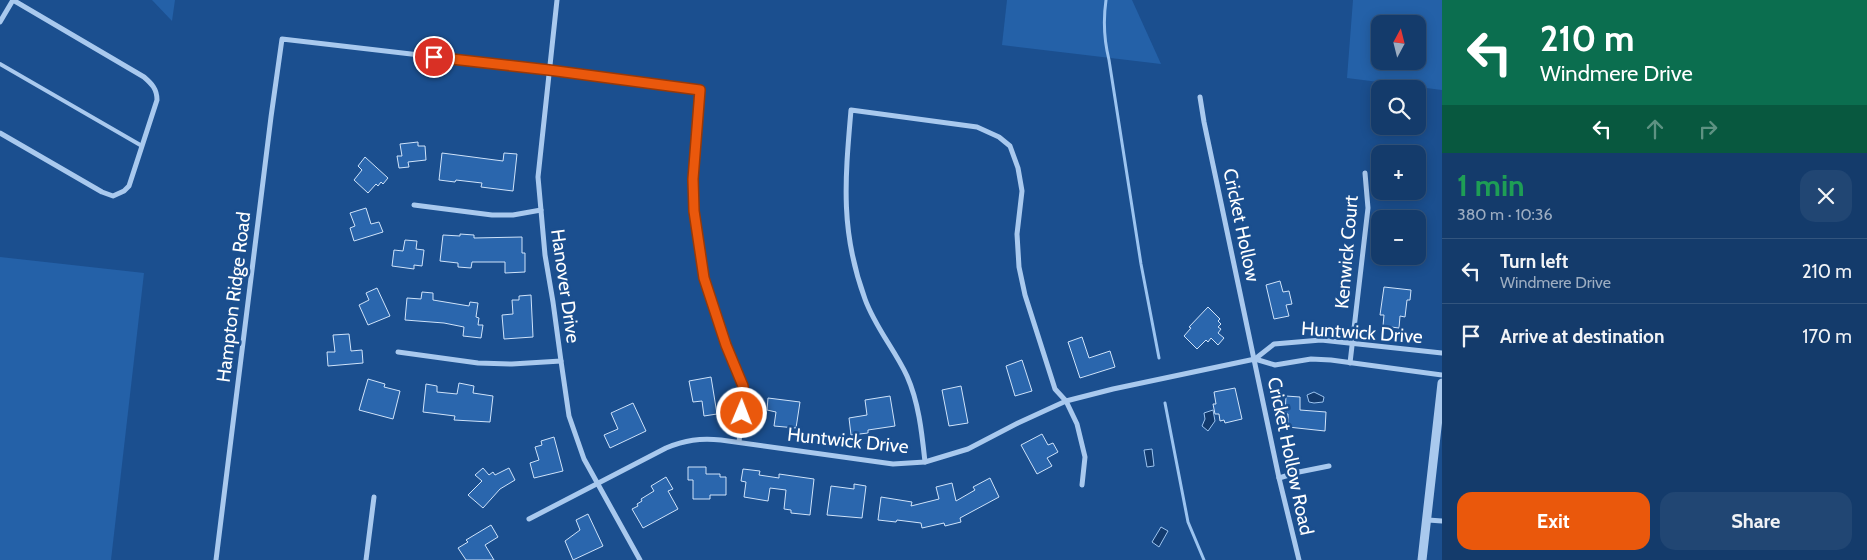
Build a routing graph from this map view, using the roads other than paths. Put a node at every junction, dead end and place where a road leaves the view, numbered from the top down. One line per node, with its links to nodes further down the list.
1 (13, 0): 3 (street); 8 (street)
2 (557, 0): 5 (street, Hanover Drive)
3 (0, 22)
4 (0, 64): 8 (lane)
5 (549, 70): 11 (street, Hanover Drive); 21 (street); 31 (street, Hampton Ridge Road)
6 (1200, 97): 15 (street, Cricket Hollow)
7 (0, 133): 8 (street)
8 (142, 146)
9 (1365, 173): 12 (street, Kenwick Court)
10 (414, 204): 11 (street)
11 (541, 210): 16 (street, Hanover Drive)
12 (1352, 343): 14 (street, Huntwick Drive); 15 (street, Huntwick Drive); 17 (street, Kenwick Court)
13 (398, 352): 16 (street)
14 (1442, 353)
15 (1255, 359): 17 (street, Huntwick Drive); 20 (street, Huntwick Drive); 24 (street, Cricket Hollow Road)
16 (561, 361): 25 (street, Hanover Drive)
17 (1350, 363): 18 (street, Huntwick Drive)
18 (1442, 375)
19 (1442, 383): 29 (street)
20 (1066, 402): 22 (street, Huntwick Drive); 22 (street); 26 (street)
21 (739, 442): 22 (street, Huntwick Drive); 25 (street, Huntwick Drive)
22 (925, 462)
23 (1329, 466): 24 (street)
24 (1279, 478): 34 (street, Cricket Hollow Road)
25 (596, 483): 28 (street, Huntwick Drive); 33 (street, Hanover Drive)
26 (1082, 485)
27 (374, 497): 32 (street)
28 (529, 518)
29 (1428, 520): 30 (street); 35 (street)
30 (1442, 521)
31 (216, 560)
32 (366, 560)
33 (640, 560)
34 (1299, 560)
35 (1422, 560)

